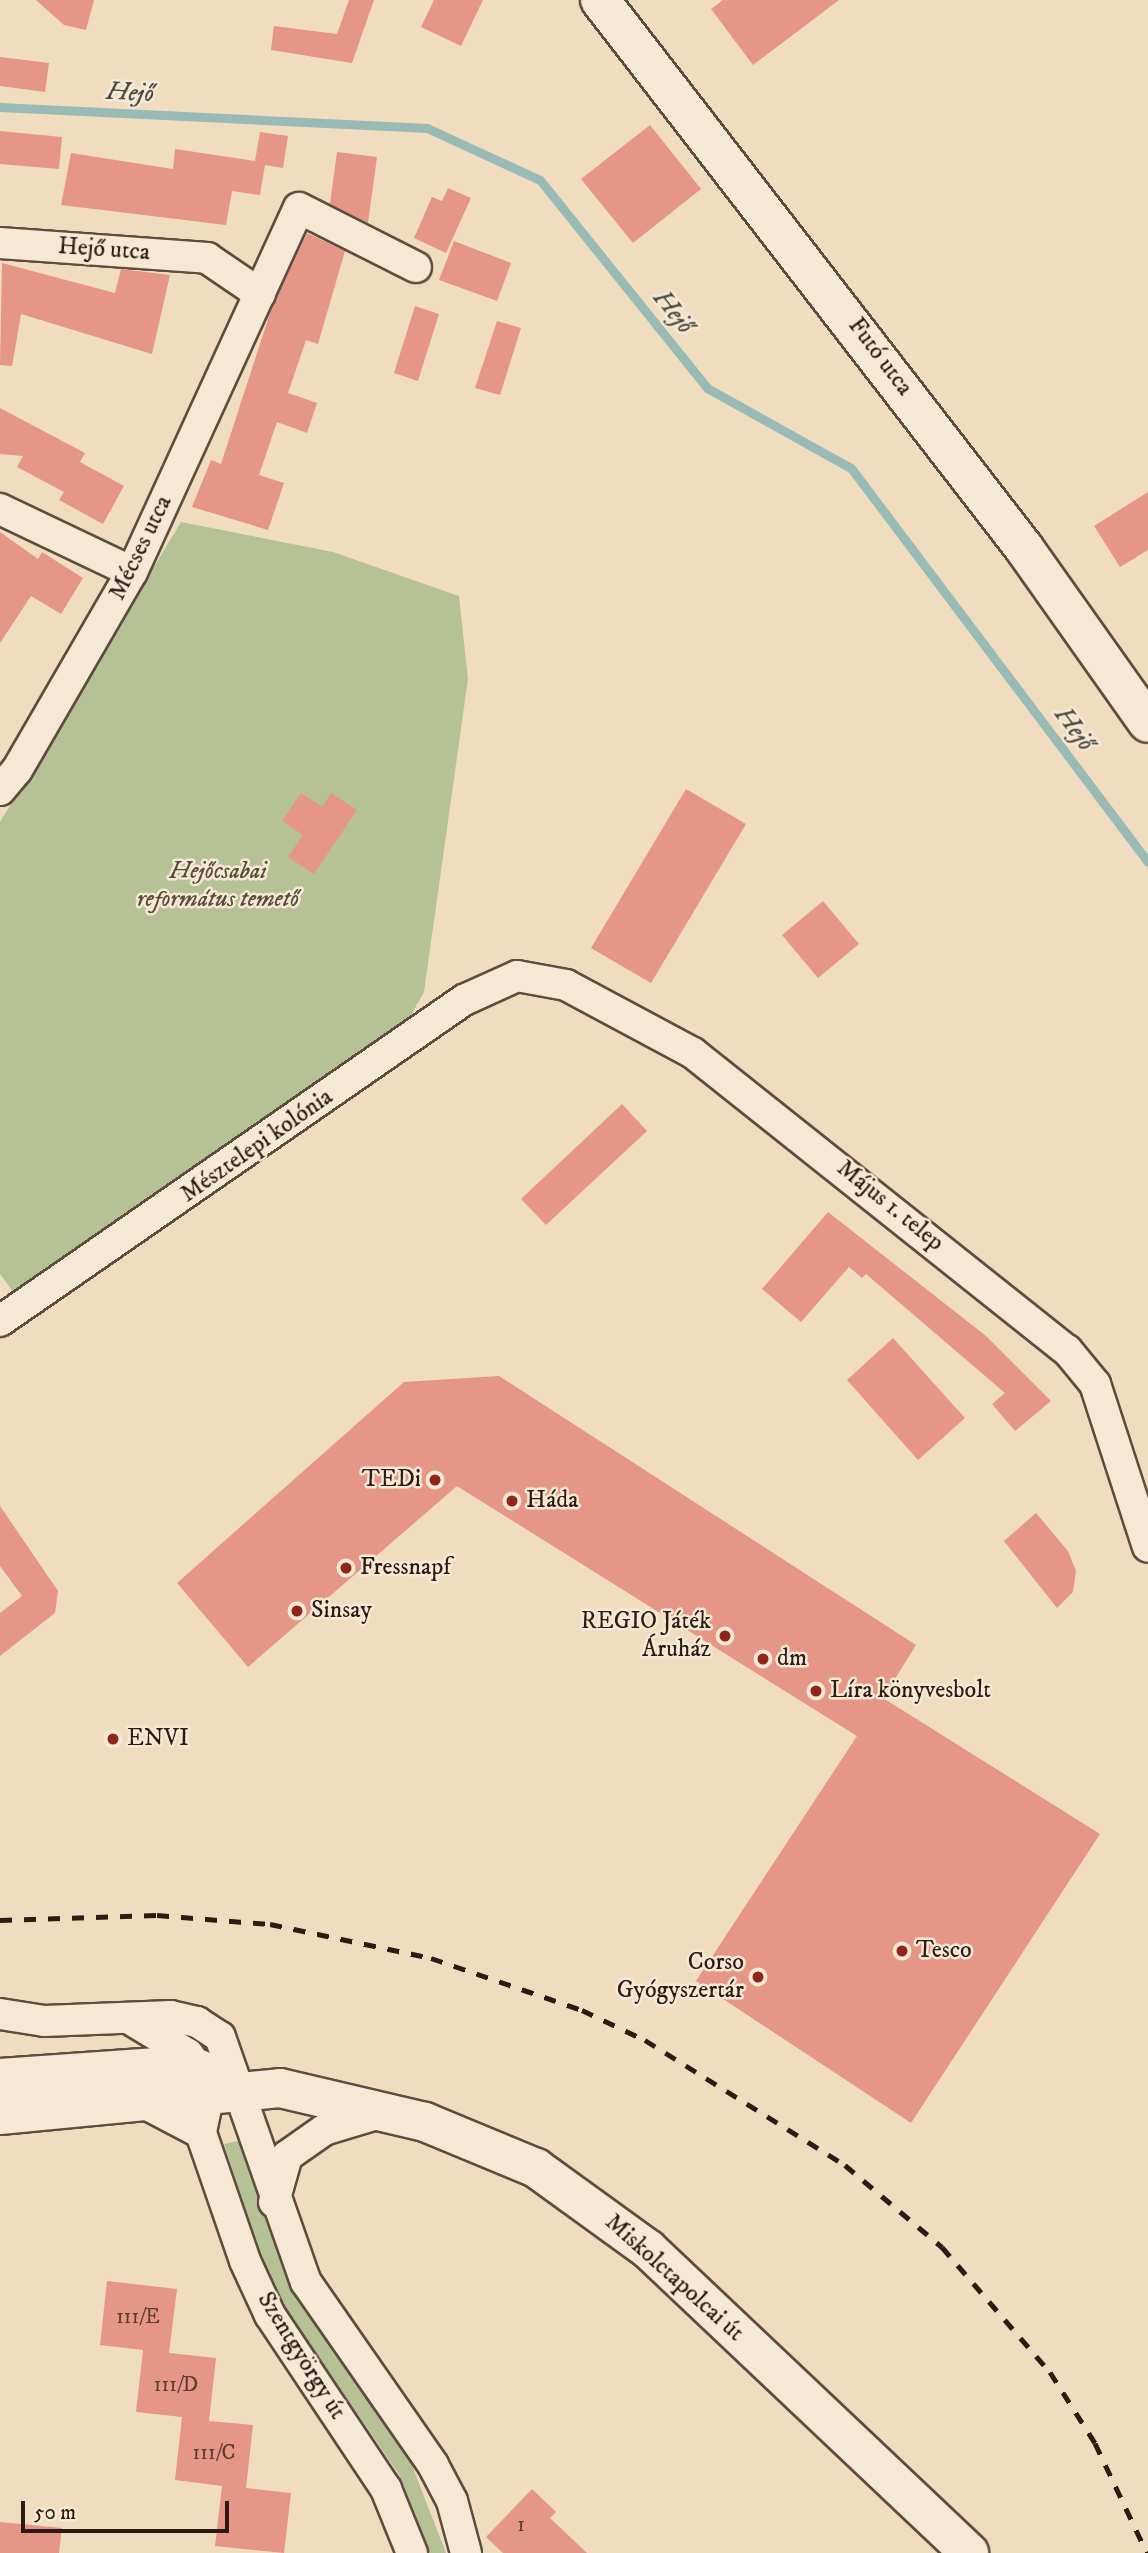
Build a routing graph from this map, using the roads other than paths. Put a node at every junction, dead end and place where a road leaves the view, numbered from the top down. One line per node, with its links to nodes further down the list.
1 (600, 0): 7 (street, Futó utca)
2 (0, 243): 4 (street, Hejő utca)
3 (416, 267): 4 (street, Mécses utca)
4 (260, 294): 6 (street, Mécses utca)
5 (0, 509): 6 (street)
6 (132, 572): 8 (street, Mécses utca)
7 (1148, 723)
8 (0, 790)
9 (517, 976): 10 (street, Mésztelepi kolónia); 11 (street, Május 1. telep)
10 (0, 1321)
11 (1148, 1547)
12 (0, 2014): 13 (street)
13 (128, 2018): 15 (street); 15 (street)
14 (0, 2078): 15 (street, Miskolctapolcai út)
15 (211, 2097): 16 (street, Miskolctapolcai út); 17 (street, Miskolctapolcai út); 18 (street, Szentgyörgy út); 19 (street, Szentgyörgy út)
16 (380, 2113): 18 (street); 21 (street, Miskolctapolcai út)
17 (0, 2115)
18 (274, 2202): 20 (street, Szentgyörgy út)
19 (412, 2553)
20 (467, 2553)
21 (969, 2553)

